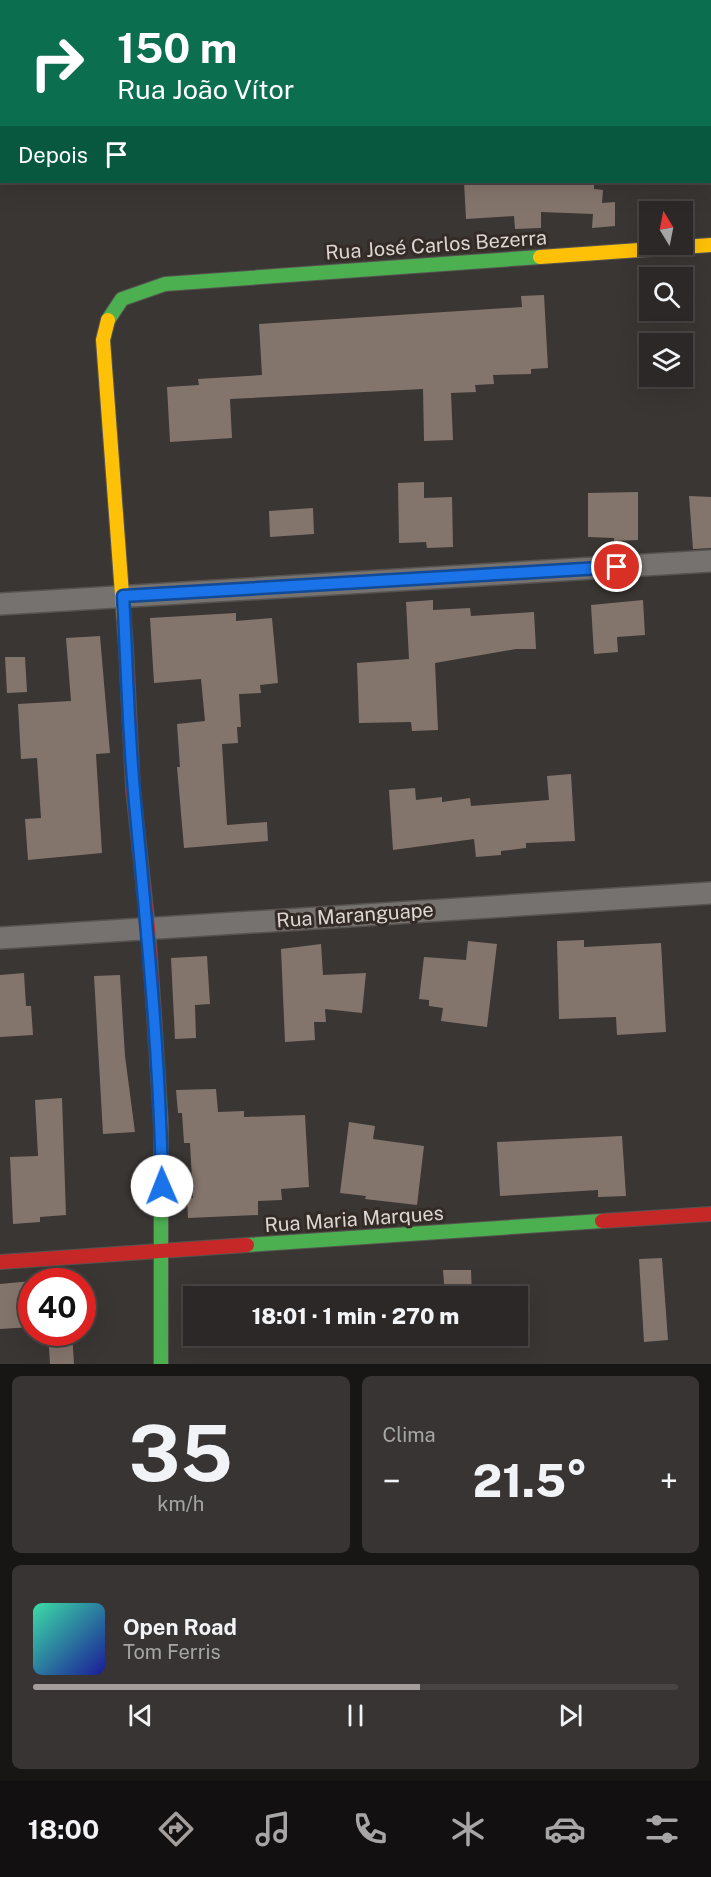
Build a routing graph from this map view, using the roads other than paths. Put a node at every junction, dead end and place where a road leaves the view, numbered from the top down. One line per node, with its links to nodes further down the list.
1 (711, 245): 3 (street, Rua José Carlos Bezerra)
2 (711, 561): 3 (street)
3 (123, 596): 4 (street); 6 (street, Rua José Carlos Bezerra)
4 (0, 604)
5 (711, 893): 6 (street, Rua Maranguape)
6 (148, 928): 7 (street, Rua Maranguape); 9 (street, Rua José Carlos Bezerra)
7 (0, 938)
8 (711, 1214): 9 (street, Rua Maria Marques)
9 (159, 1252): 10 (street, Rua Maria Marques); 11 (street, Rua José Carlos Bezerra)
10 (0, 1262)
11 (161, 1364)

